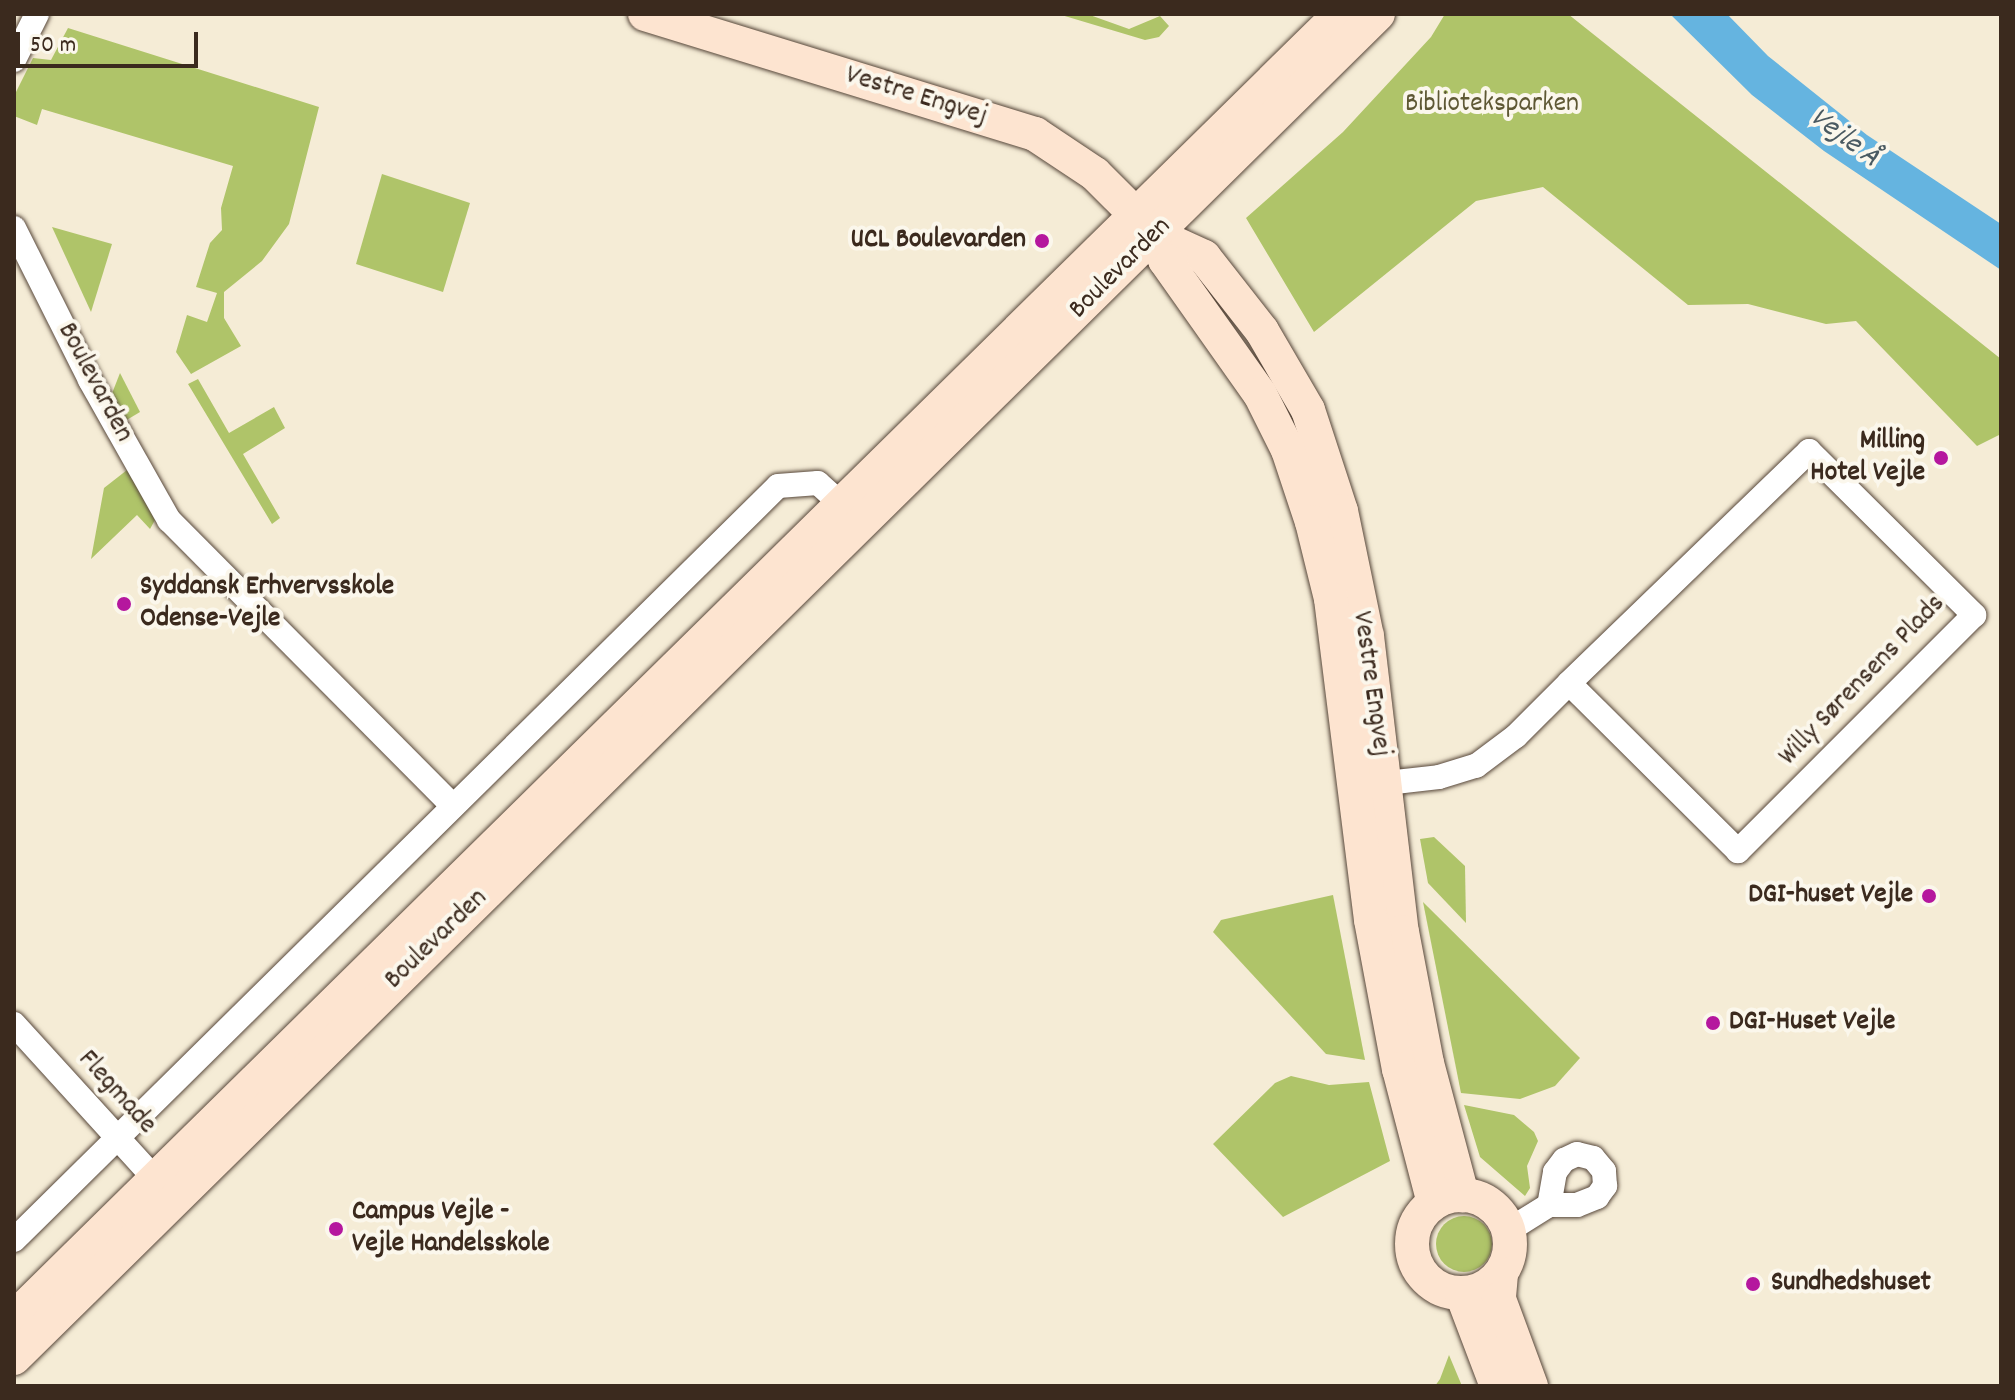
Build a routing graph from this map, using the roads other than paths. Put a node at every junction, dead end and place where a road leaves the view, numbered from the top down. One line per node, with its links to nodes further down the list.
1 (37, 14): 5 (street)
2 (645, 14): 6 (main road, Vestre Engvej)
3 (1340, 14): 6 (main road, Boulevarden)
4 (1378, 14): 6 (main road, Boulevarden)
5 (14, 60)
6 (1146, 224): 8 (main road, Boulevarden); 10 (main road, Vestre Engvej)
7 (14, 228): 11 (street, Boulevarden)
8 (853, 515): 11 (street); 14 (main road, Boulevarden)
9 (1569, 683): 9 (street, Willy Sørensens Plads); 10 (street, Willy Sørensens Plads)
10 (1369, 785): 15 (main road, Vestre Engvej)
11 (453, 806): 13 (street)
12 (14, 1024): 13 (street, Flegmade)
13 (117, 1139): 14 (street, Flegmade); 18 (street)
14 (165, 1190): 21 (main road, Boulevarden); 22 (main road, Boulevarden)
15 (1448, 1199): 17 (main road); 20 (main road)
16 (1549, 1205): 17 (street)
17 (1509, 1230): 19 (main road)
18 (14, 1240)
19 (1501, 1274): 20 (main road); 24 (main road)
20 (1462, 1294): 23 (main road)
21 (14, 1318)
22 (14, 1358)
23 (1497, 1386)
24 (1531, 1386)

